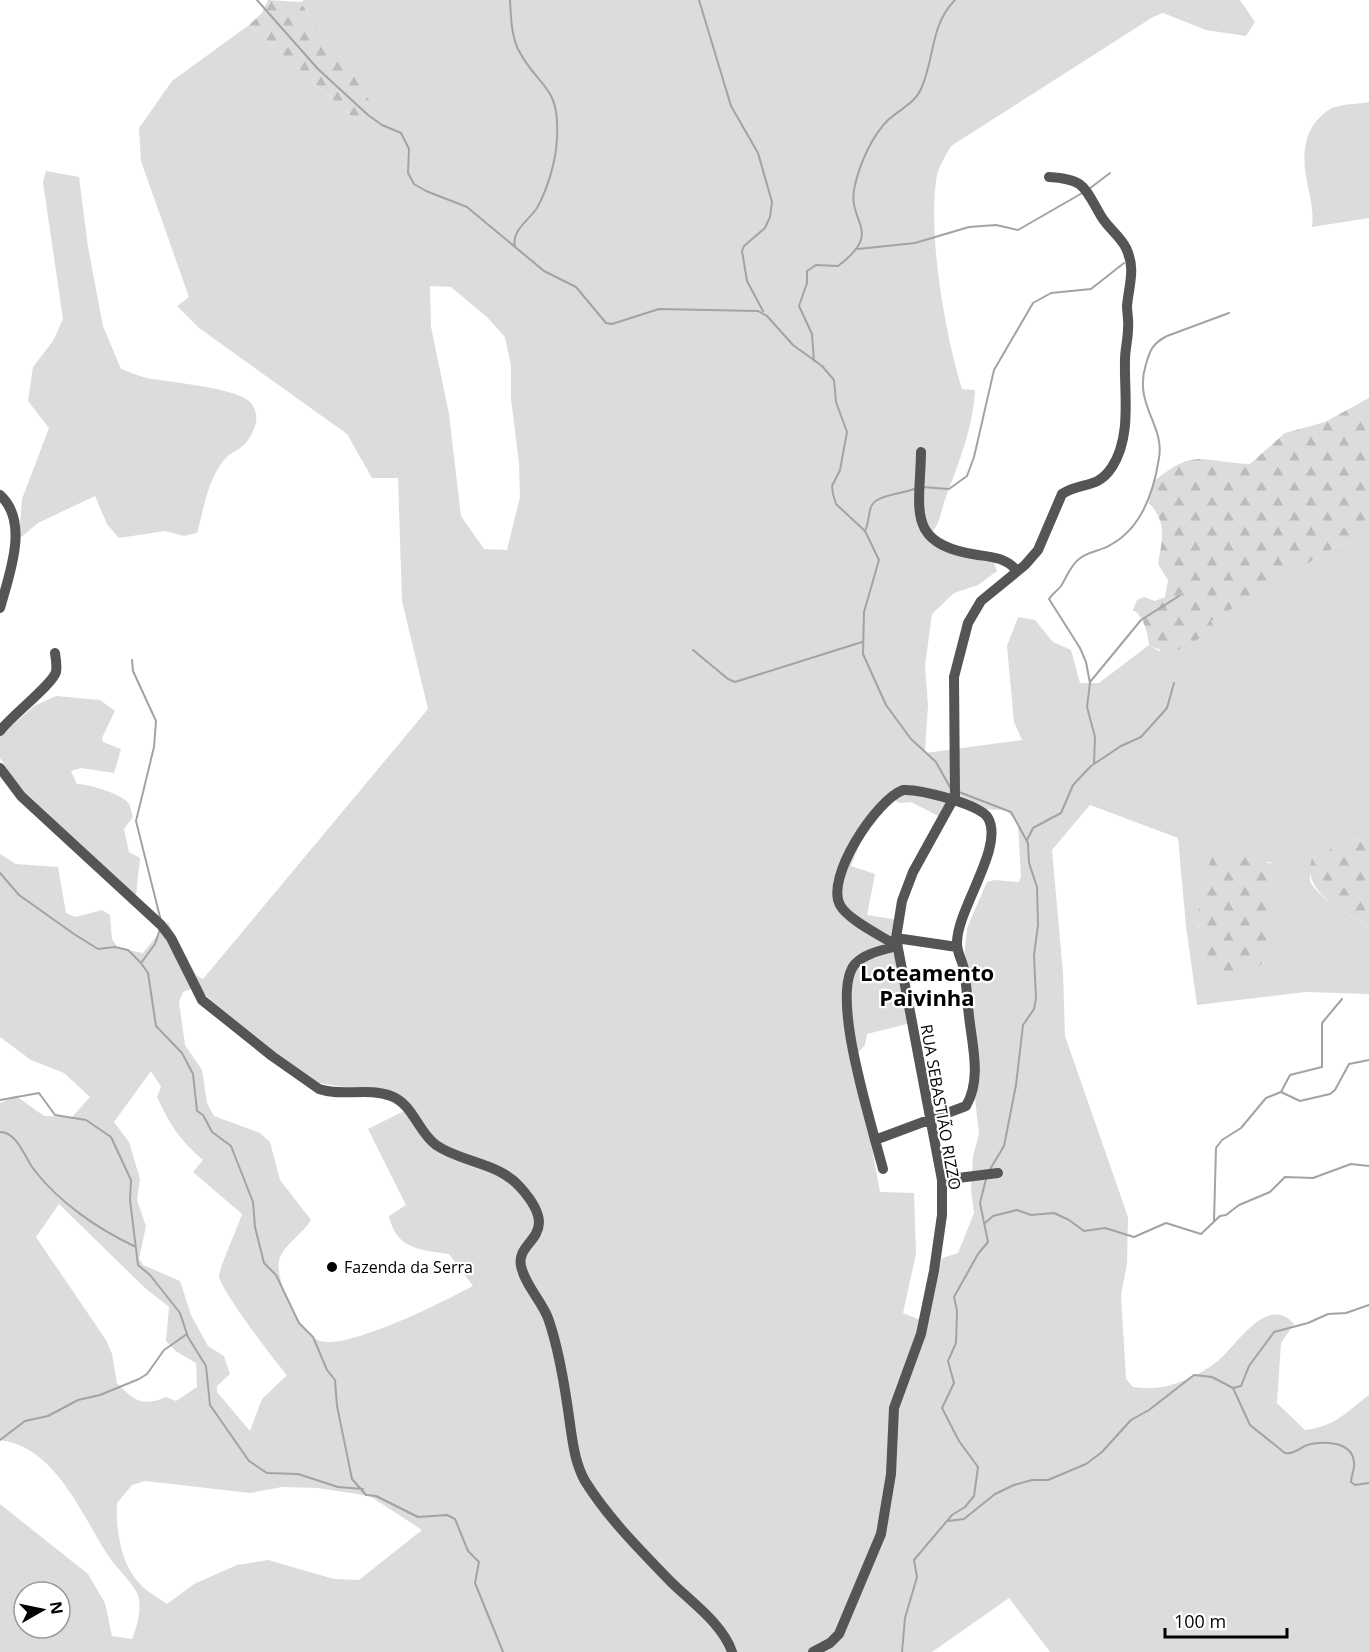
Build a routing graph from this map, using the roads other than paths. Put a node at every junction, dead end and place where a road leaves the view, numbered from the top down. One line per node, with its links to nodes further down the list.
1 (1048, 177): 4 (street)
2 (921, 452): 4 (street)
3 (0, 495): 5 (street)
4 (1016, 570): 10 (street)
5 (0, 608)
6 (55, 653): 7 (street)
7 (0, 731)
8 (0, 768): 9 (street)
9 (4, 781): 18 (street)
10 (953, 801): 11 (street, RUA SEBASTIÃO RIZZO); 11 (street); 12 (street)
11 (896, 942): 12 (street); 13 (street, RUA SEBASTIÃO RIZZO); 14 (street)
12 (957, 947): 13 (street)
13 (930, 1118): 14 (street); 17 (street, RUA SEBASTIÃO RIZZO)
14 (875, 1140): 15 (street)
15 (883, 1169)
16 (998, 1173): 17 (street)
17 (942, 1180): 19 (street, RUA SEBASTIÃO RIZZO)
18 (732, 1652)
19 (813, 1652)

